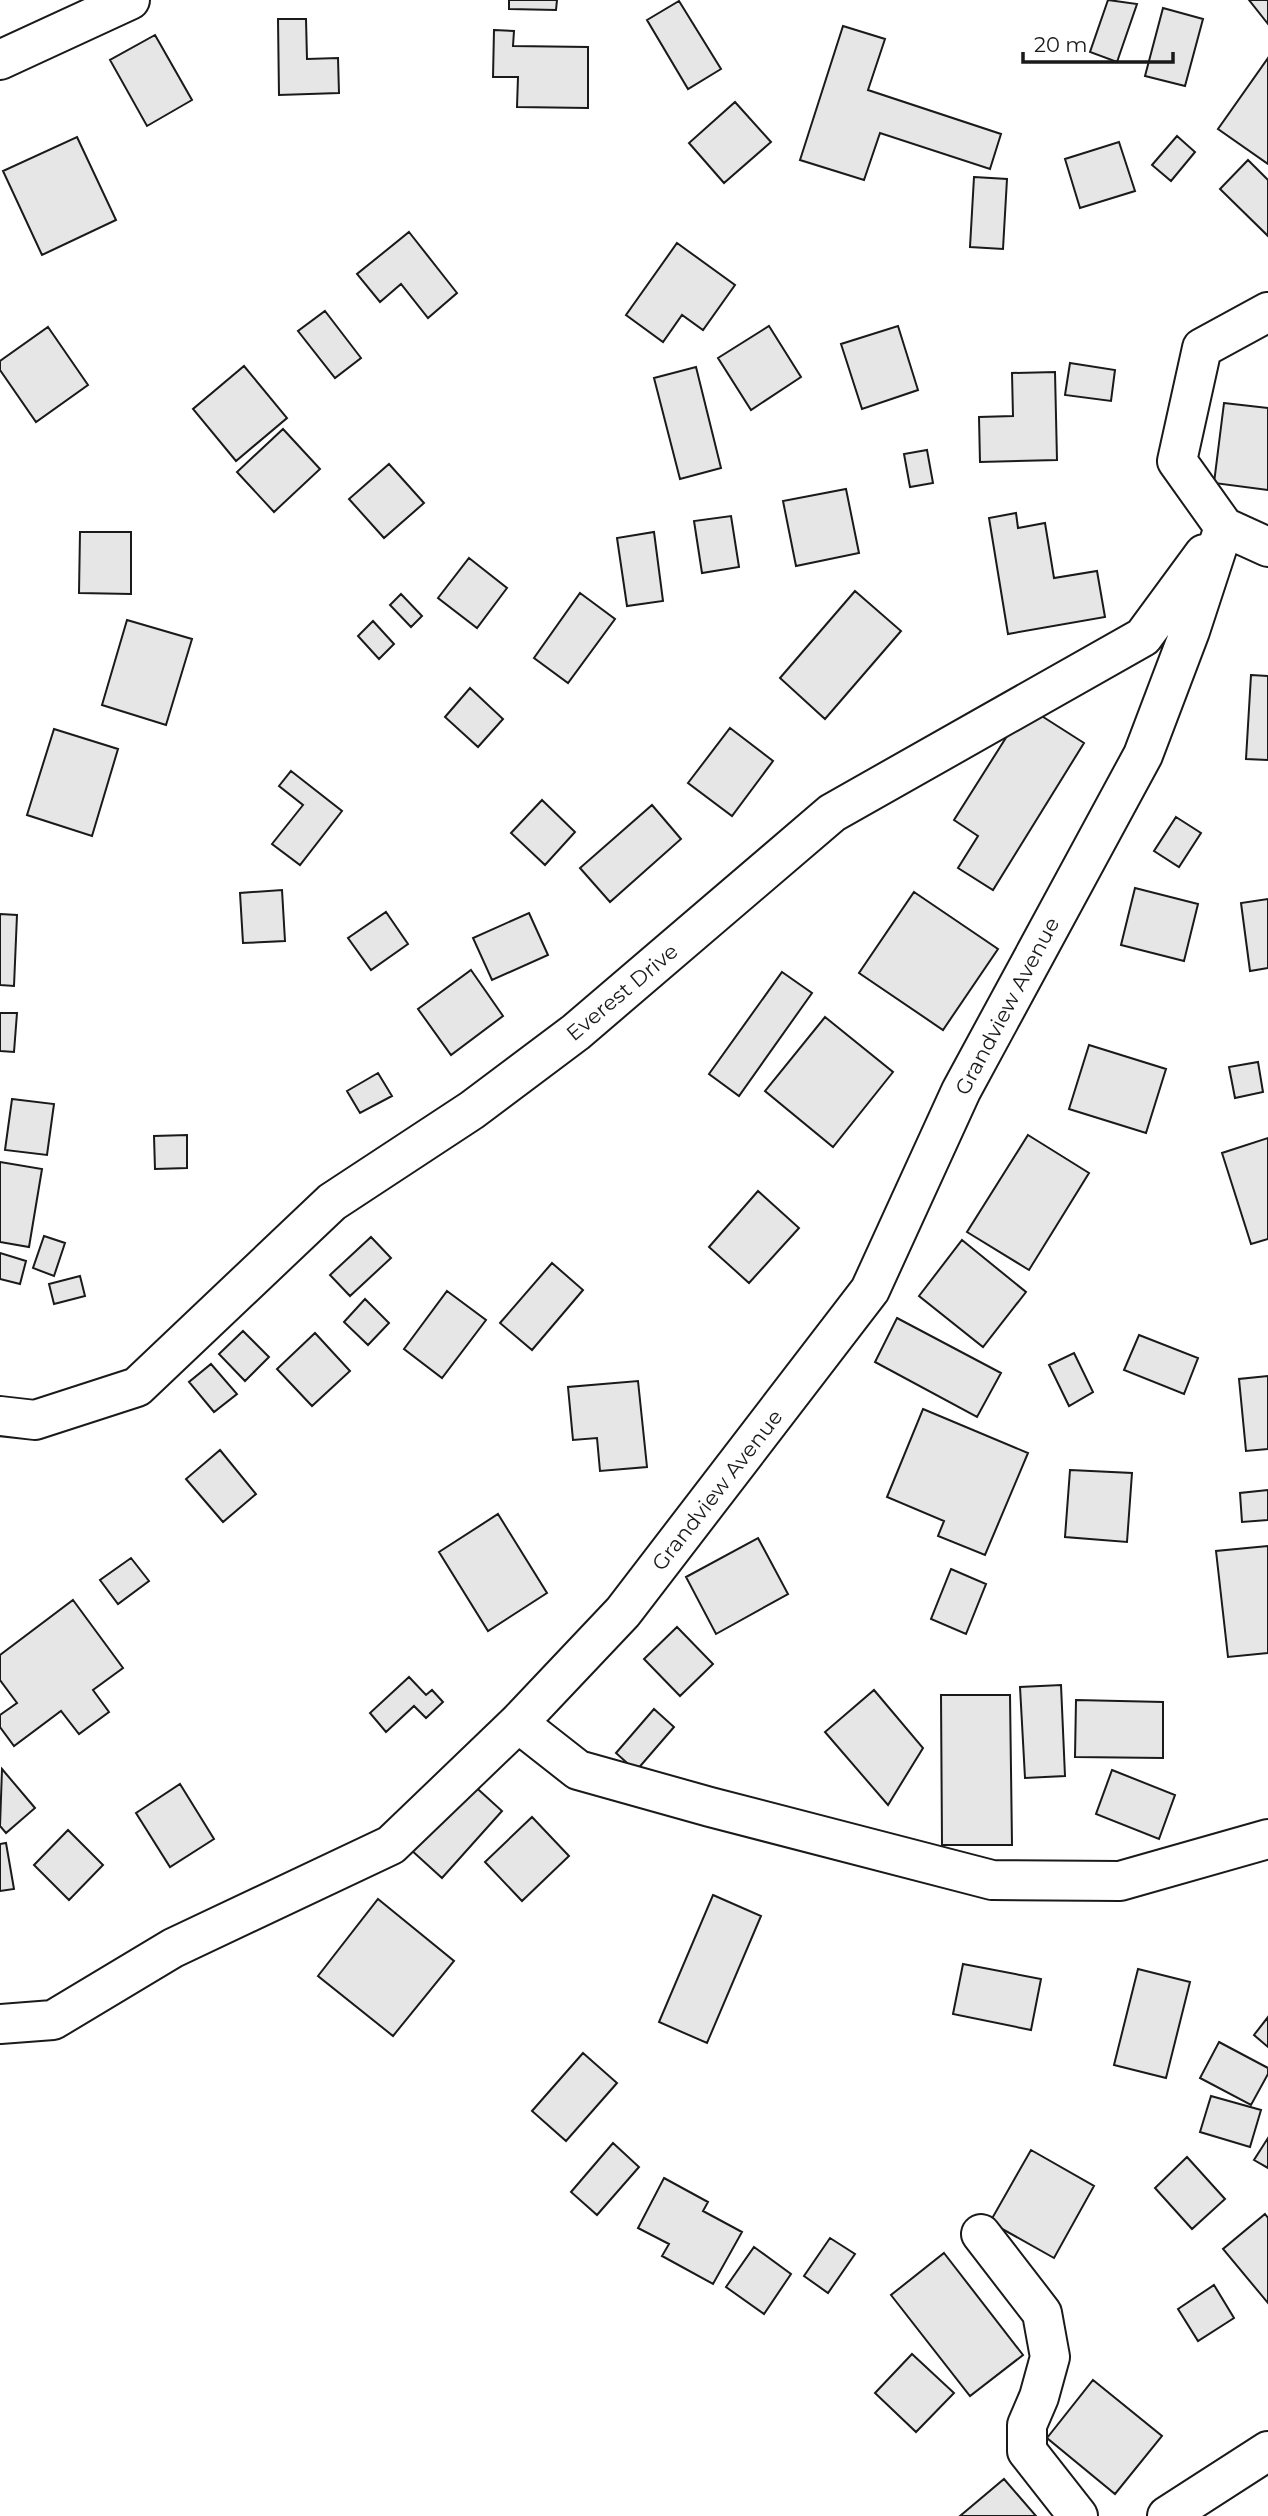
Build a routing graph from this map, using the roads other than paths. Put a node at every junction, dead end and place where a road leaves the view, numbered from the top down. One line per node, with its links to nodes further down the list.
1 (130, 0): 2 (street)
2 (0, 60)
3 (1268, 312): 4 (street)
4 (1224, 527): 5 (street); 6 (street, Everest Drive); 7 (street, Grandview Avenue)
5 (1268, 547)
6 (0, 1416)
7 (518, 1723): 8 (street); 9 (street, Grandview Avenue)
8 (1268, 1839)
9 (0, 2024)
10 (981, 2234): 12 (street)
11 (1268, 2451): 13 (street)
12 (1079, 2516)
13 (1167, 2516)

